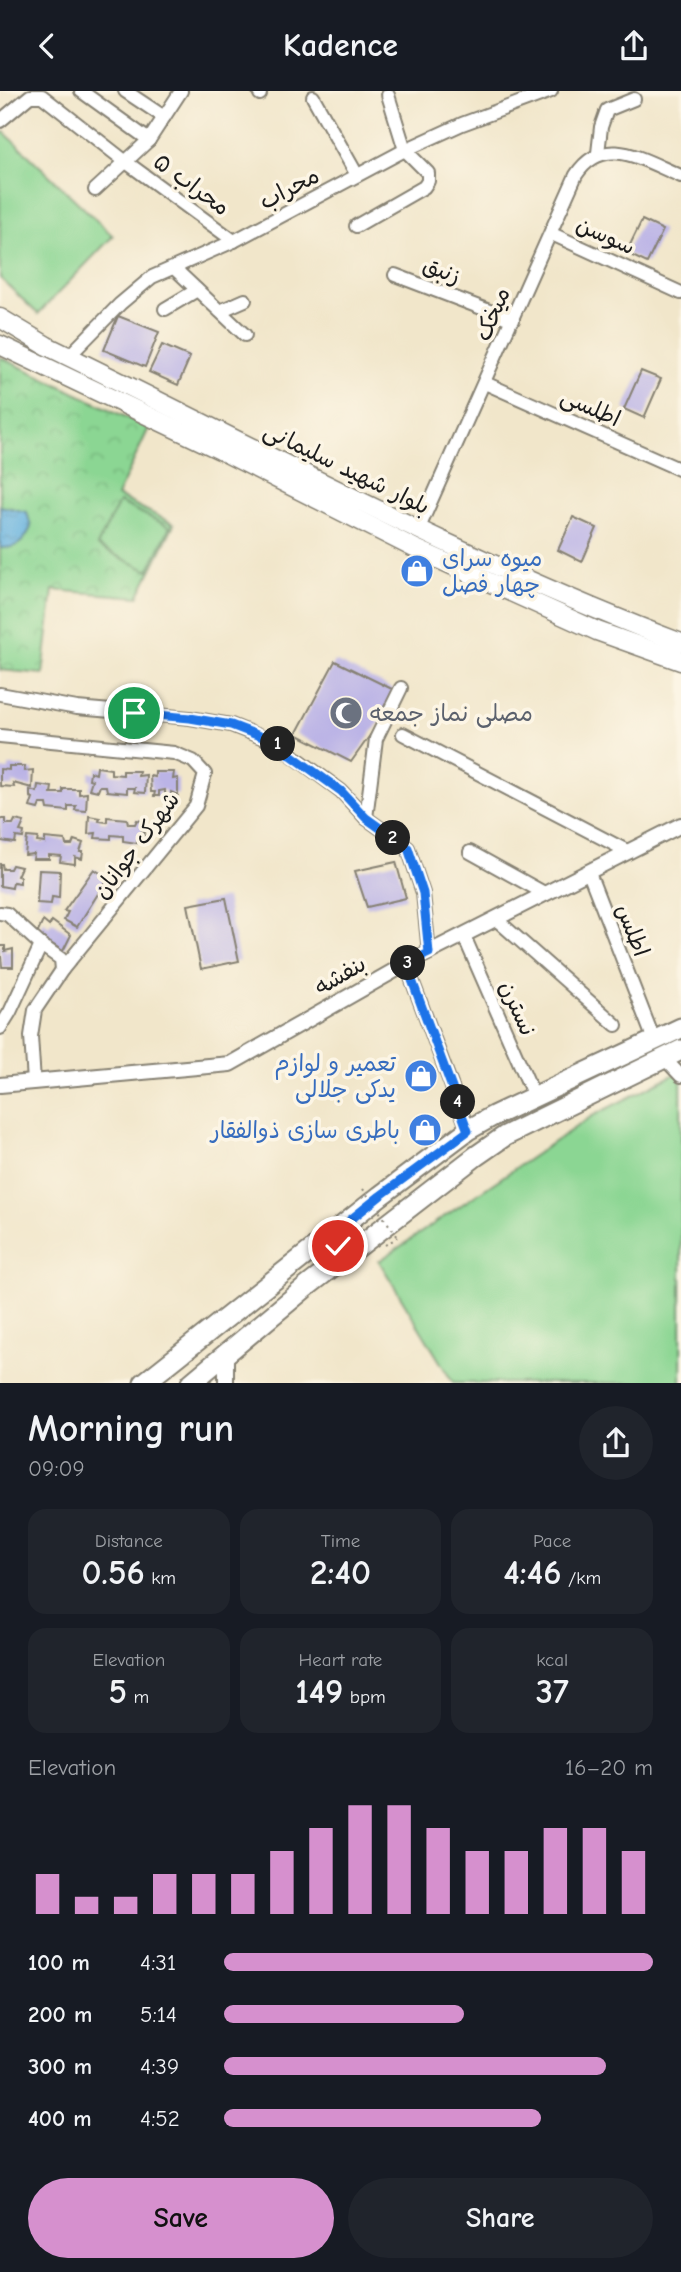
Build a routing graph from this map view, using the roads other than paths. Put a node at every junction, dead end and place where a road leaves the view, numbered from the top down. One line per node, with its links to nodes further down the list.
1 (81, 91): 10 (street)
2 (125, 91): 8 (street)
3 (181, 91): 8 (street)
4 (551, 91): 11 (street, محراب)
5 (388, 95): 11 (street)
6 (313, 97): 14 (street)
7 (634, 99): 12 (street)
8 (164, 117): 10 (street)
9 (0, 121): 13 (street, محراب ۵)
10 (149, 140): 13 (street)
11 (405, 149): 14 (street, محراب); 17 (street)
12 (598, 153): 15 (street); 18 (street, میخک)
13 (126, 162): 16 (street); 19 (street, محراب ۵)
14 (357, 175): 19 (street, محراب)
15 (681, 176)
16 (96, 190)
17 (356, 226)
18 (551, 234): 23 (street, سوسن); 28 (street, میخک)
19 (234, 241): 20 (street, محراب)
20 (174, 268): 22 (street); 31 (street, محراب)
21 (395, 275): 28 (street, زنبق)
22 (197, 290): 25 (street); 26 (street)
23 (681, 293)
24 (245, 300): 26 (street)
25 (165, 309)
26 (220, 311): 29 (street)
27 (0, 318): 31 (main road, بلوار شهید سلیمانی)
28 (513, 320): 32 (street, میخک)
29 (245, 335)
30 (0, 345): 36 (main road, بلوار شهید سلیمانی)
31 (69, 356): 34 (main road, بلوار شهید سلیمانی)
32 (485, 383): 33 (street, اطلسی); 34 (street, میخک)
33 (681, 471)
34 (418, 530): 35 (main road, بلوار شهید سلیمانی)
35 (681, 643)
36 (681, 661)
37 (401, 688): 41 (street)
38 (0, 694): 41 (street)
39 (403, 734): 44 (street)
40 (0, 736): 55 (street, شهرک جوانان)
41 (366, 818): 53 (street)
42 (681, 825): 44 (street, بنفشه)
43 (470, 852): 46 (street)
44 (629, 852): 45 (street, بنفشه)
45 (589, 873): 46 (street, بنفشه); 59 (street, اطلس)
46 (546, 894): 48 (street, بنفشه)
47 (0, 913): 50 (street)
48 (498, 920): 51 (street, بنفشه); 56 (street)
49 (0, 924): 50 (street)
50 (16, 924): 52 (street)
51 (464, 936): 53 (street, بنفشه); 64 (street, نسترن)
52 (41, 944): 55 (street); 57 (street)
53 (429, 953): 54 (street, بنفشه)
54 (406, 964): 62 (street, بنفشه); 65 (street)
55 (62, 970): 62 (street, شهرک جوانان)
56 (616, 1025)
57 (0, 1028)
58 (681, 1028): 59 (main road)
59 (654, 1040): 64 (main road)
60 (673, 1054): 61 (street); 67 (main road)
61 (681, 1076)
62 (34, 1082): 63 (street, بنفشه)
63 (0, 1085)
64 (534, 1096): 65 (main road)
65 (468, 1131): 66 (main road)
66 (366, 1197): 67 (main road); 68 (main road)
67 (391, 1232): 69 (main road)
68 (319, 1245): 69 (main road); 71 (main road)
69 (335, 1265): 70 (main road)
70 (226, 1355): 72 (main road); 73 (street)
71 (144, 1383)
72 (191, 1383)
73 (226, 1383)

